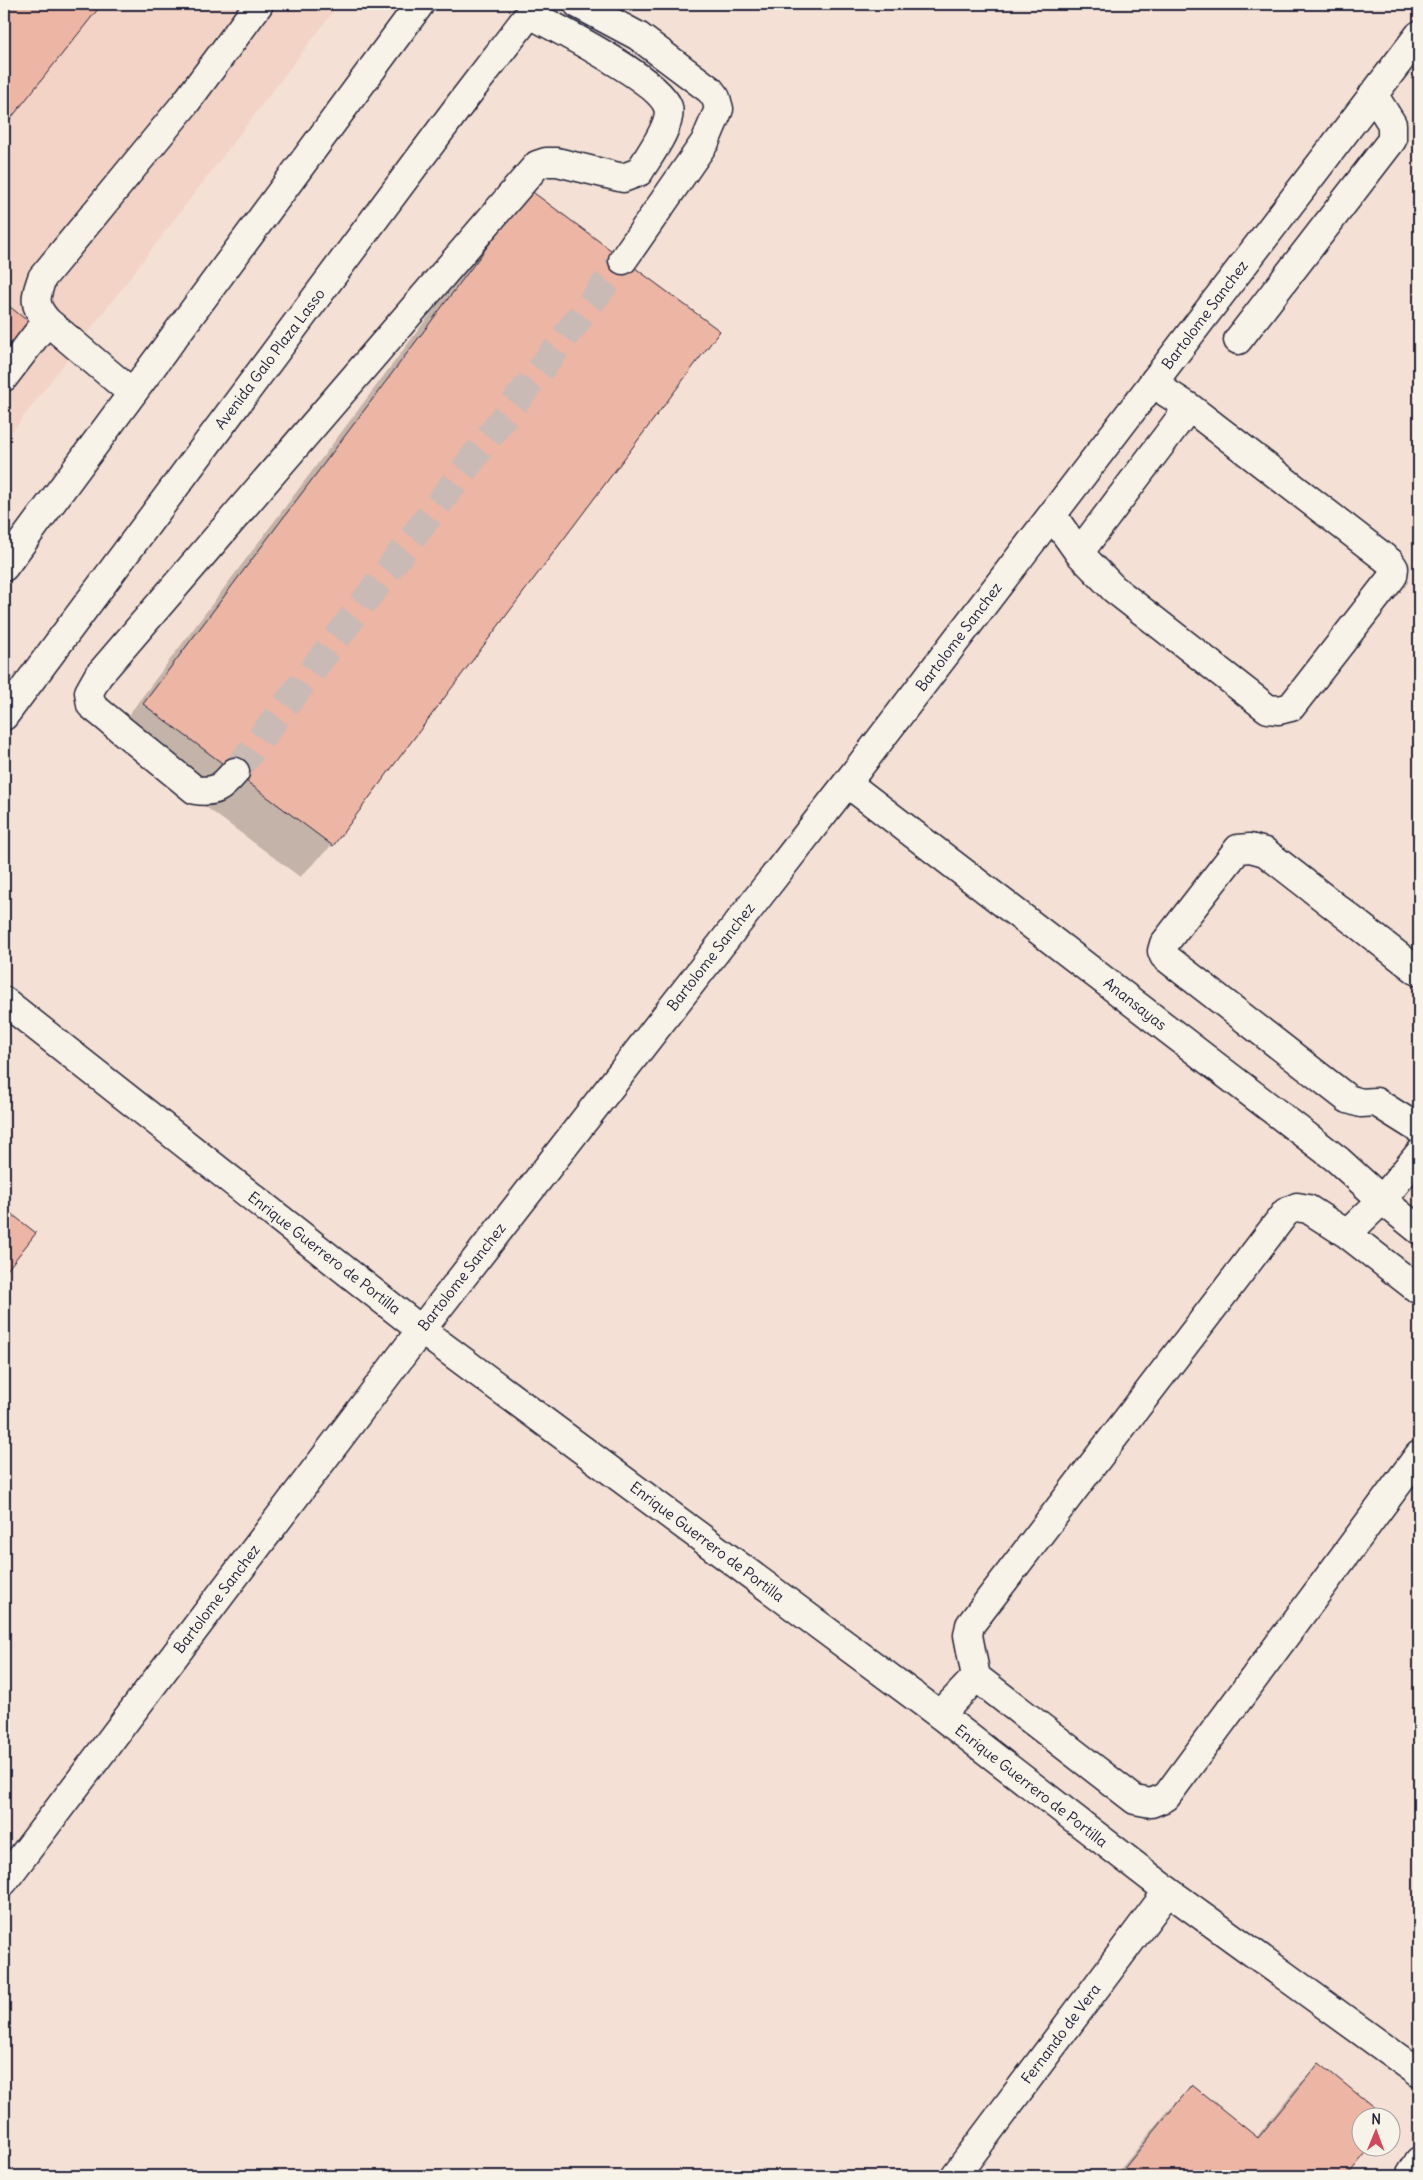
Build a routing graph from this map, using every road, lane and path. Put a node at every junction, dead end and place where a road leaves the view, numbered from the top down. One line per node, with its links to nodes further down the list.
1 (259, 4): 8 (street)
2 (420, 4): 12 (street)
3 (578, 4): 7 (street)
4 (534, 9): 17 (street, Avenida Galo Plaza Lasso); 18 (street)
5 (1419, 34): 6 (street, Bartolome Sanchez)
6 (1374, 94): 9 (street); 11 (street, Bartolome Sanchez)
7 (623, 260)
8 (47, 321): 10 (street); 12 (street)
9 (1238, 340)
10 (4, 377)
11 (1155, 380): 13 (street); 14 (street, Bartolome Sanchez)
12 (132, 393): 16 (street)
13 (1189, 406): 15 (street); 15 (street)
14 (1052, 515): 15 (street); 19 (street, Bartolome Sanchez)
15 (1079, 554)
16 (4, 567)
17 (4, 716)
18 (235, 772)
19 (847, 783): 24 (street, Anansayas); 28 (street, Bartolome Sanchez)
20 (1419, 972): 22 (street)
21 (4, 1001): 28 (street, Enrique Guerrero de Portilla)
22 (1419, 1129)
23 (1419, 1154): 24 (street)
24 (1382, 1200): 25 (street, Anansayas); 26 (street)
25 (1419, 1230)
26 (1348, 1234): 27 (street); 30 (street)
27 (1419, 1290)
28 (421, 1330): 31 (street, Enrique Guerrero de Portilla); 32 (street, Bartolome Sanchez)
29 (1419, 1455): 30 (street)
30 (976, 1677): 31 (street)
31 (940, 1715): 33 (street, Enrique Guerrero de Portilla)
32 (4, 1881)
33 (1168, 1891): 34 (street, Enrique Guerrero de Portilla); 36 (street, Fernando de Vera)
34 (1419, 2073)
35 (1419, 2161): 37 (street)
36 (955, 2176)
37 (1410, 2176)

